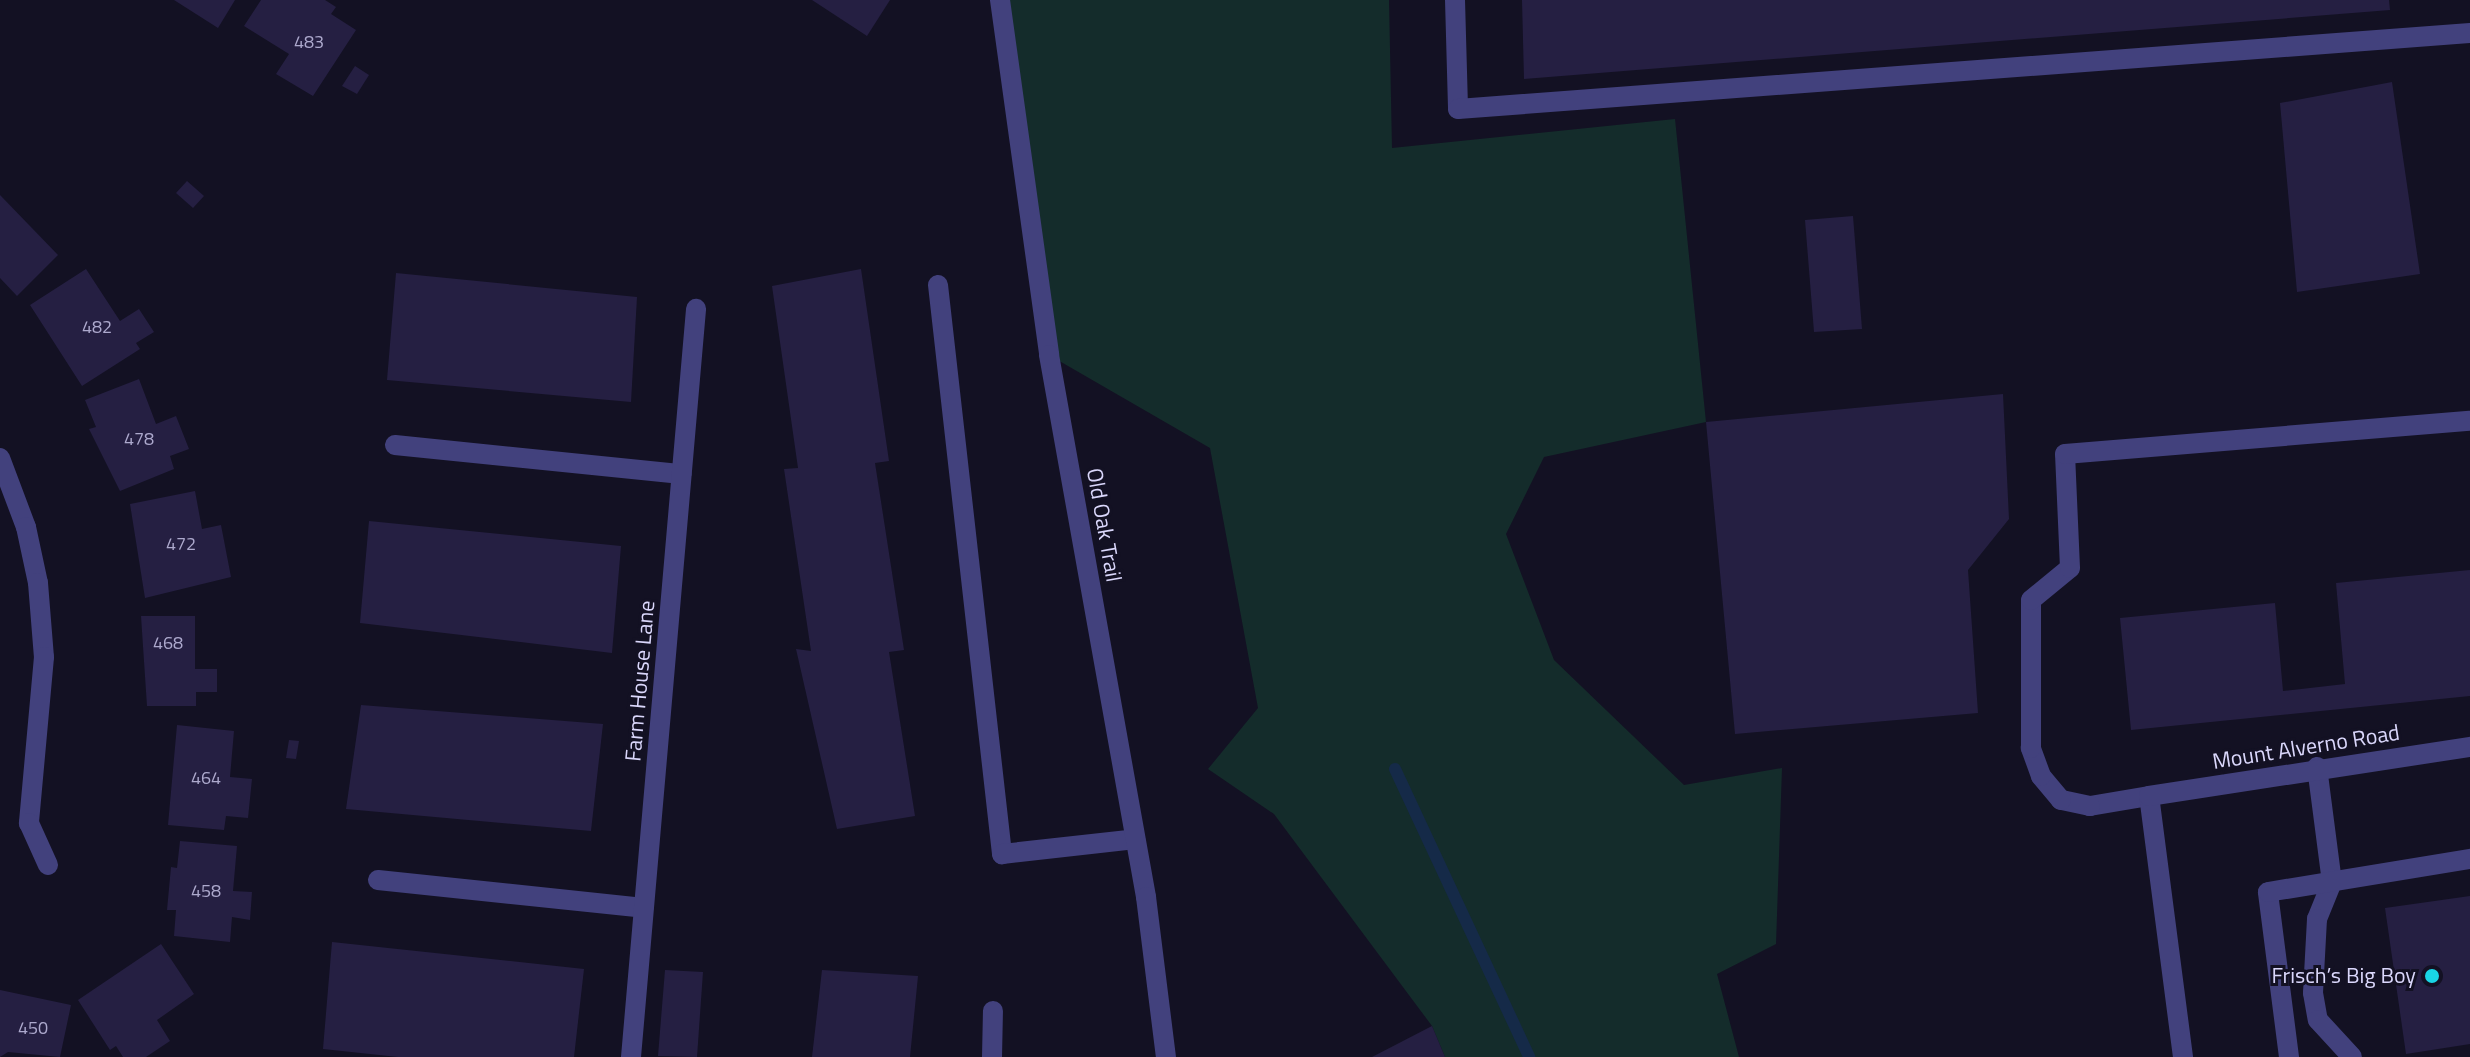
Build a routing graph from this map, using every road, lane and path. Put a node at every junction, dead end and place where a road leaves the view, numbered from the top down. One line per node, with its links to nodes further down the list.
1 (1000, 0): 13 (street, Old Oak Trail)
2 (1455, 0): 3 (street)
3 (2470, 33)
4 (938, 285): 13 (street)
5 (696, 309): 9 (street, Farm House Lane)
6 (2470, 421): 12 (street, Mount Alverno Road)
7 (395, 445): 9 (street)
8 (0, 458): 15 (street)
9 (682, 474): 18 (street, Farm House Lane)
10 (2470, 747): 11 (street, Mount Alverno Road)
11 (2317, 767): 12 (street, Mount Alverno Road); 17 (street)
12 (2149, 796): 23 (street)
13 (1135, 839): 22 (street, Old Oak Trail)
14 (2470, 859): 17 (street)
15 (48, 865)
16 (378, 880): 18 (street)
17 (2332, 882): 24 (street); 25 (street)
18 (644, 908): 20 (street, Farm House Lane)
19 (993, 1011): 21 (street)
20 (631, 1057)
21 (992, 1057)
22 (1166, 1057)
23 (2183, 1057)
24 (2289, 1057)
25 (2352, 1057)

